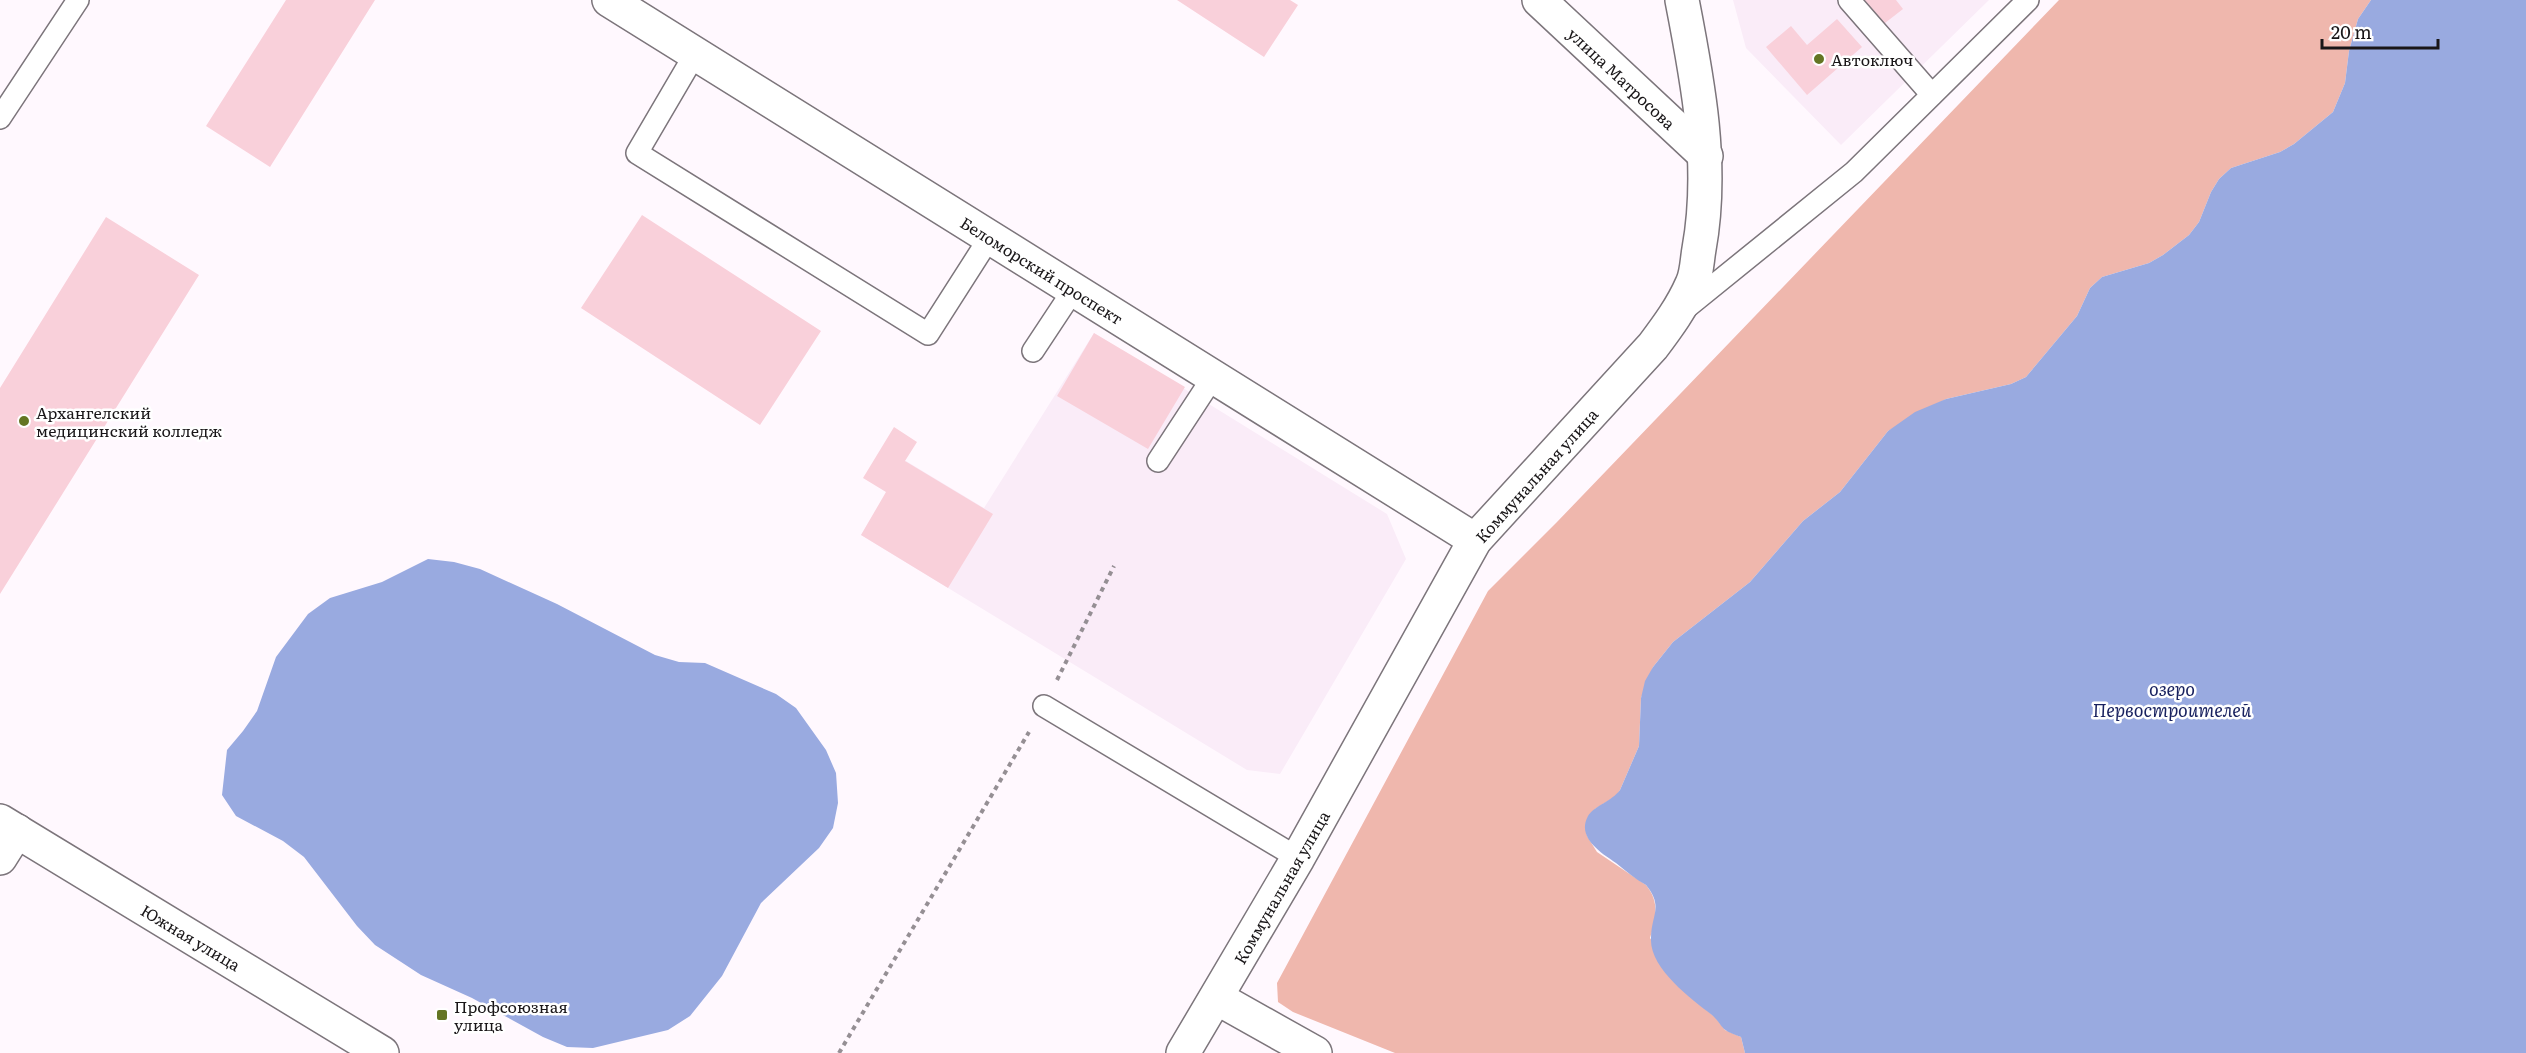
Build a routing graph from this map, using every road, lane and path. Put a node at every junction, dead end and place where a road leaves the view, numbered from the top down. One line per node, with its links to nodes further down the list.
1 (78, 0): 9 (lane)
2 (609, 0): 7 (main road, Беломорский проспект)
3 (1539, 0): 10 (main road, улица Матросова)
4 (1682, 0): 10 (main road, Коммунальная улица)
5 (1849, 0): 8 (lane)
6 (2028, 0): 8 (lane)
7 (695, 54): 11 (main road, Беломорский проспект); 11 (lane)
8 (1932, 95): 13 (lane)
9 (0, 118)
10 (1706, 156): 13 (main road, Коммунальная улица)
11 (990, 237): 12 (main road, Беломорский проспект)
12 (1074, 290): 14 (lane); 15 (main road, Беломорский проспект)
13 (1676, 316): 17 (main road, Коммунальная улица)
14 (1033, 351)
15 (1213, 377): 16 (lane); 17 (main road, Беломорский проспект)
16 (1158, 461)
17 (1475, 540): 21 (main road, Коммунальная улица)
18 (1114, 566): 19 (path)
19 (1044, 706): 21 (lane); 24 (path)
20 (6, 837): 23 (main road, Южная улица)
21 (1298, 858): 22 (main road, Коммунальная улица)
22 (1217, 998): 25 (main road, Коммунальная улица); 26 (main road)
23 (382, 1053)
24 (839, 1053)
25 (1183, 1053)
26 (1315, 1053)

